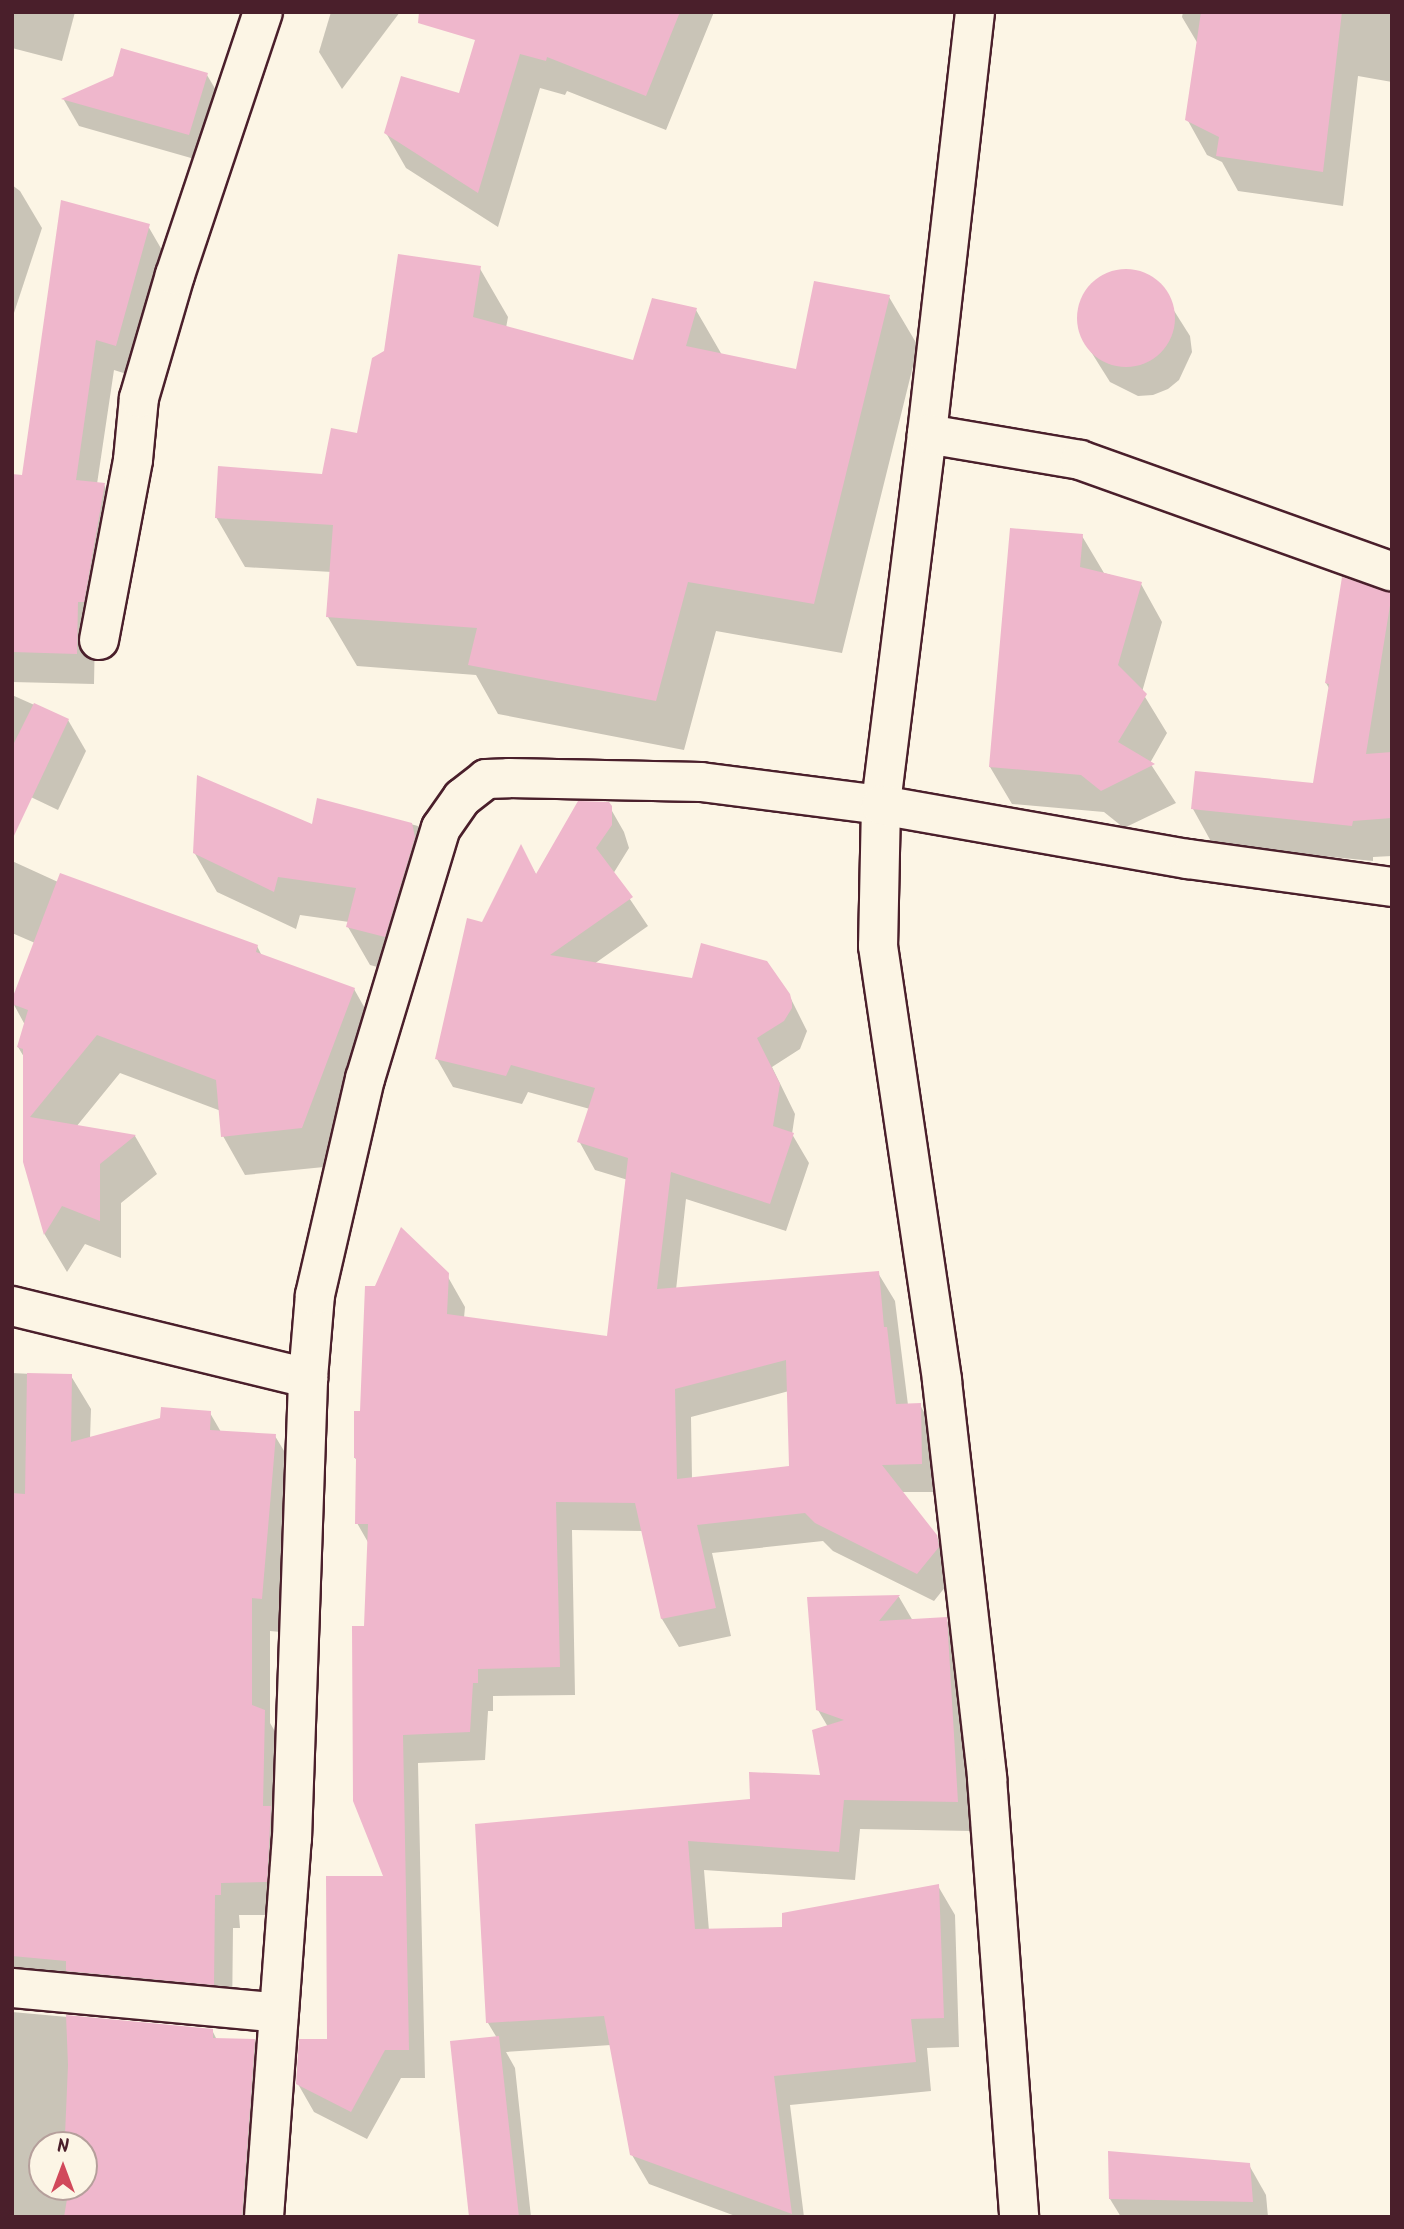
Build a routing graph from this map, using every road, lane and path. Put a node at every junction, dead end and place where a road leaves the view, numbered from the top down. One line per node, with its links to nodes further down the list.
1 (263, 12): 5 (street)
2 (975, 12): 3 (street)
3 (928, 434): 4 (street); 6 (street)
4 (1392, 572)
5 (99, 640)
6 (881, 805): 7 (street); 9 (street); 13 (street)
7 (1392, 887)
8 (12, 1306): 9 (street)
9 (308, 1378): 11 (street)
10 (12, 1988): 11 (street)
11 (279, 2013): 12 (street)
12 (264, 2217)
13 (1019, 2217)

